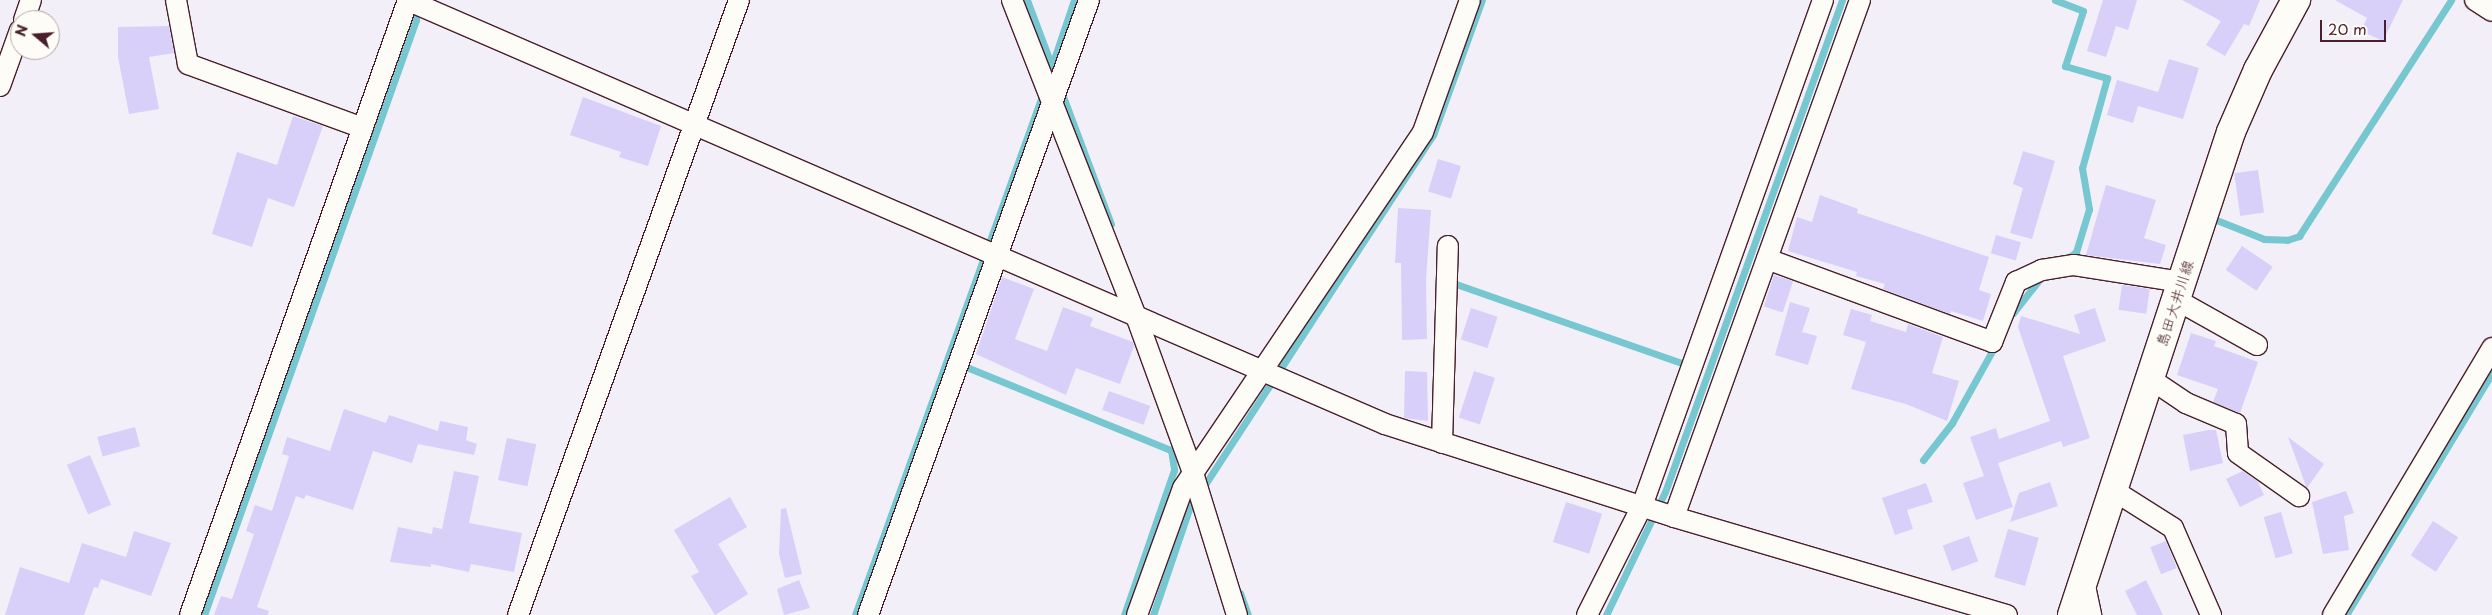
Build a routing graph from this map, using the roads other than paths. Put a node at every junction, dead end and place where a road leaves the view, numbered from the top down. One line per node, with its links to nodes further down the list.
1 (176, 0): 16 (street)
2 (408, 0): 15 (street); 16 (street)
3 (739, 0): 15 (street)
4 (1012, 0): 14 (street)
5 (1089, 0): 14 (street)
6 (1470, 0): 24 (street)
7 (1823, 0): 30 (street)
8 (1860, 0): 19 (street)
9 (2296, 0): 20 (main road, 島田大井川線)
10 (2475, 0): 11 (street)
11 (2492, 11)
12 (10, 58): 13 (street)
13 (0, 86)
14 (1053, 101): 18 (street); 21 (street)
15 (694, 126): 18 (street); 34 (street)
16 (363, 128): 33 (street)
17 (1448, 246): 26 (street)
18 (998, 257): 21 (street); 35 (street)
19 (1767, 259): 20 (street); 31 (street)
20 (2178, 290): 22 (street); 25 (main road, 島田大井川線)
21 (1136, 316): 24 (street); 27 (street)
22 (2257, 344)
23 (2492, 348): 43 (street)
24 (1261, 370): 26 (street); 27 (street)
25 (2149, 378): 28 (main road, 島田大井川線); 29 (street)
26 (1442, 443): 30 (street)
27 (1193, 473): 36 (street); 37 (street)
28 (2113, 490): 32 (main road, 島田大井川線); 42 (street)
29 (2299, 496)
30 (1642, 506): 31 (street); 38 (street)
31 (1674, 517): 39 (street)
32 (2084, 580): 40 (main road, 島田大井川線); 41 (street)
33 (190, 615)
34 (518, 615)
35 (868, 615)
36 (1137, 615)
37 (1238, 615)
38 (1587, 615)
39 (2007, 615)
40 (2072, 615)
41 (2090, 615)
42 (2211, 615)
43 (2333, 615)

